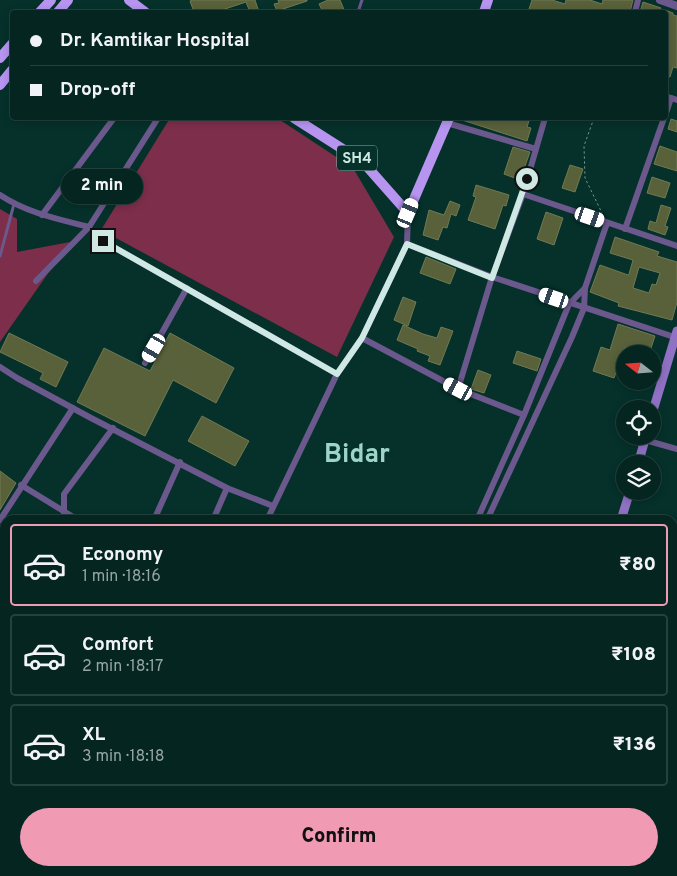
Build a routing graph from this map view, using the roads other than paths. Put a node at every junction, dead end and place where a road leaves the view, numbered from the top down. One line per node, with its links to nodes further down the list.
1 (52, 0): 6 (highway)
2 (68, 0): 7 (highway)
3 (130, 0): 8 (highway)
4 (660, 0): 5 (street)
5 (677, 6)
6 (42, 10)
7 (60, 10)
8 (142, 10)
9 (10, 46): 10 (highway)
10 (0, 58)
11 (10, 72): 12 (highway)
12 (0, 85)
13 (113, 120): 24 (street)
14 (157, 120): 26 (street)
15 (297, 120): 23 (highway, SH4)
16 (448, 120): 19 (street); 23 (highway)
17 (544, 120): 19 (street)
18 (664, 120): 27 (street)
19 (536, 149): 20 (street)
20 (523, 194): 25 (street); 32 (street)
21 (0, 195): 22 (street)
22 (14, 204): 24 (street); 31 (lane)
23 (408, 213): 29 (street)
24 (42, 215): 26 (street)
25 (607, 223): 27 (street); 35 (street)
26 (89, 227): 33 (street)
27 (625, 228): 30 (street)
28 (103, 241): 34 (street)
29 (407, 244): 32 (street); 39 (street)
30 (677, 246)
31 (0, 256)
32 (492, 278): 36 (street); 43 (street)
33 (36, 281)
34 (187, 288): 40 (street); 42 (street)
35 (585, 288): 36 (street); 37 (street)
36 (569, 304): 37 (street); 46 (street)
37 (584, 308): 38 (street); 62 (street)
38 (676, 335): 44 (main road)
39 (362, 338): 42 (street); 43 (street)
40 (145, 363)
41 (0, 367): 45 (street)
42 (337, 374): 54 (street)
43 (458, 389): 46 (street)
44 (656, 400)
45 (73, 408): 47 (street); 51 (street)
46 (524, 416): 61 (street)
47 (113, 428): 50 (street); 55 (street)
48 (661, 444): 49 (street)
49 (677, 449)
50 (180, 462): 52 (street); 58 (street)
51 (21, 485): 55 (street); 56 (street)
52 (227, 488): 54 (street); 59 (street)
53 (627, 500): 63 (main road)
54 (273, 506): 60 (street)
55 (64, 512): 57 (street)
56 (3, 515)
57 (69, 515)
58 (156, 515)
59 (215, 515)
60 (269, 515)
61 (479, 515)
62 (489, 515)
63 (623, 515)

